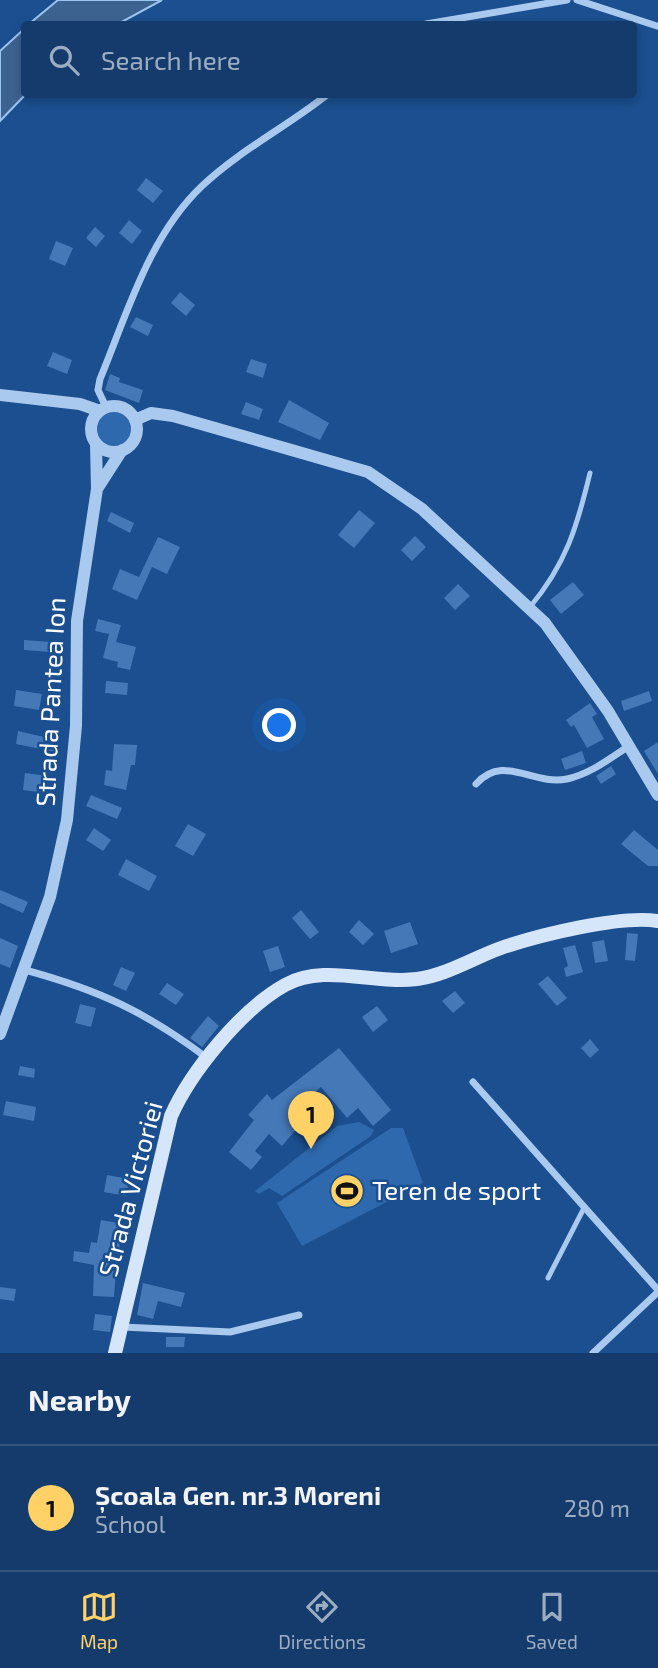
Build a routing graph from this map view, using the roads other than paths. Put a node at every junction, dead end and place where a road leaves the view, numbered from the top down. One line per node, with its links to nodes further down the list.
1 (567, 0): 3 (street)
2 (577, 0): 4 (street)
3 (444, 21)
4 (657, 26)
5 (322, 98): 7 (street)
6 (0, 396): 7 (street)
7 (103, 409): 8 (street); 9 (street)
8 (135, 420): 10 (street); 13 (street)
9 (96, 443): 10 (street); 12 (street, Strada Pantea Ion)
10 (121, 450): 12 (street, Strada Pantea Ion)
11 (590, 473): 13 (lane)
12 (97, 489): 18 (street, Strada Pantea Ion)
13 (530, 607): 14 (street)
14 (629, 746): 15 (street); 16 (street)
15 (476, 784)
16 (658, 795)
17 (658, 921): 20 (main road, Strada Victoriei)
18 (25, 970): 19 (street, Strada Pantea Ion); 20 (street)
19 (0, 1034)
20 (208, 1058): 26 (main road, Strada Victoriei)
21 (473, 1082): 22 (street)
22 (584, 1208): 23 (lane); 24 (street)
23 (548, 1278)
24 (658, 1291): 28 (street)
25 (299, 1315): 26 (street)
26 (122, 1327): 27 (main road, Strada Victoriei)
27 (115, 1353)
28 (593, 1353)

